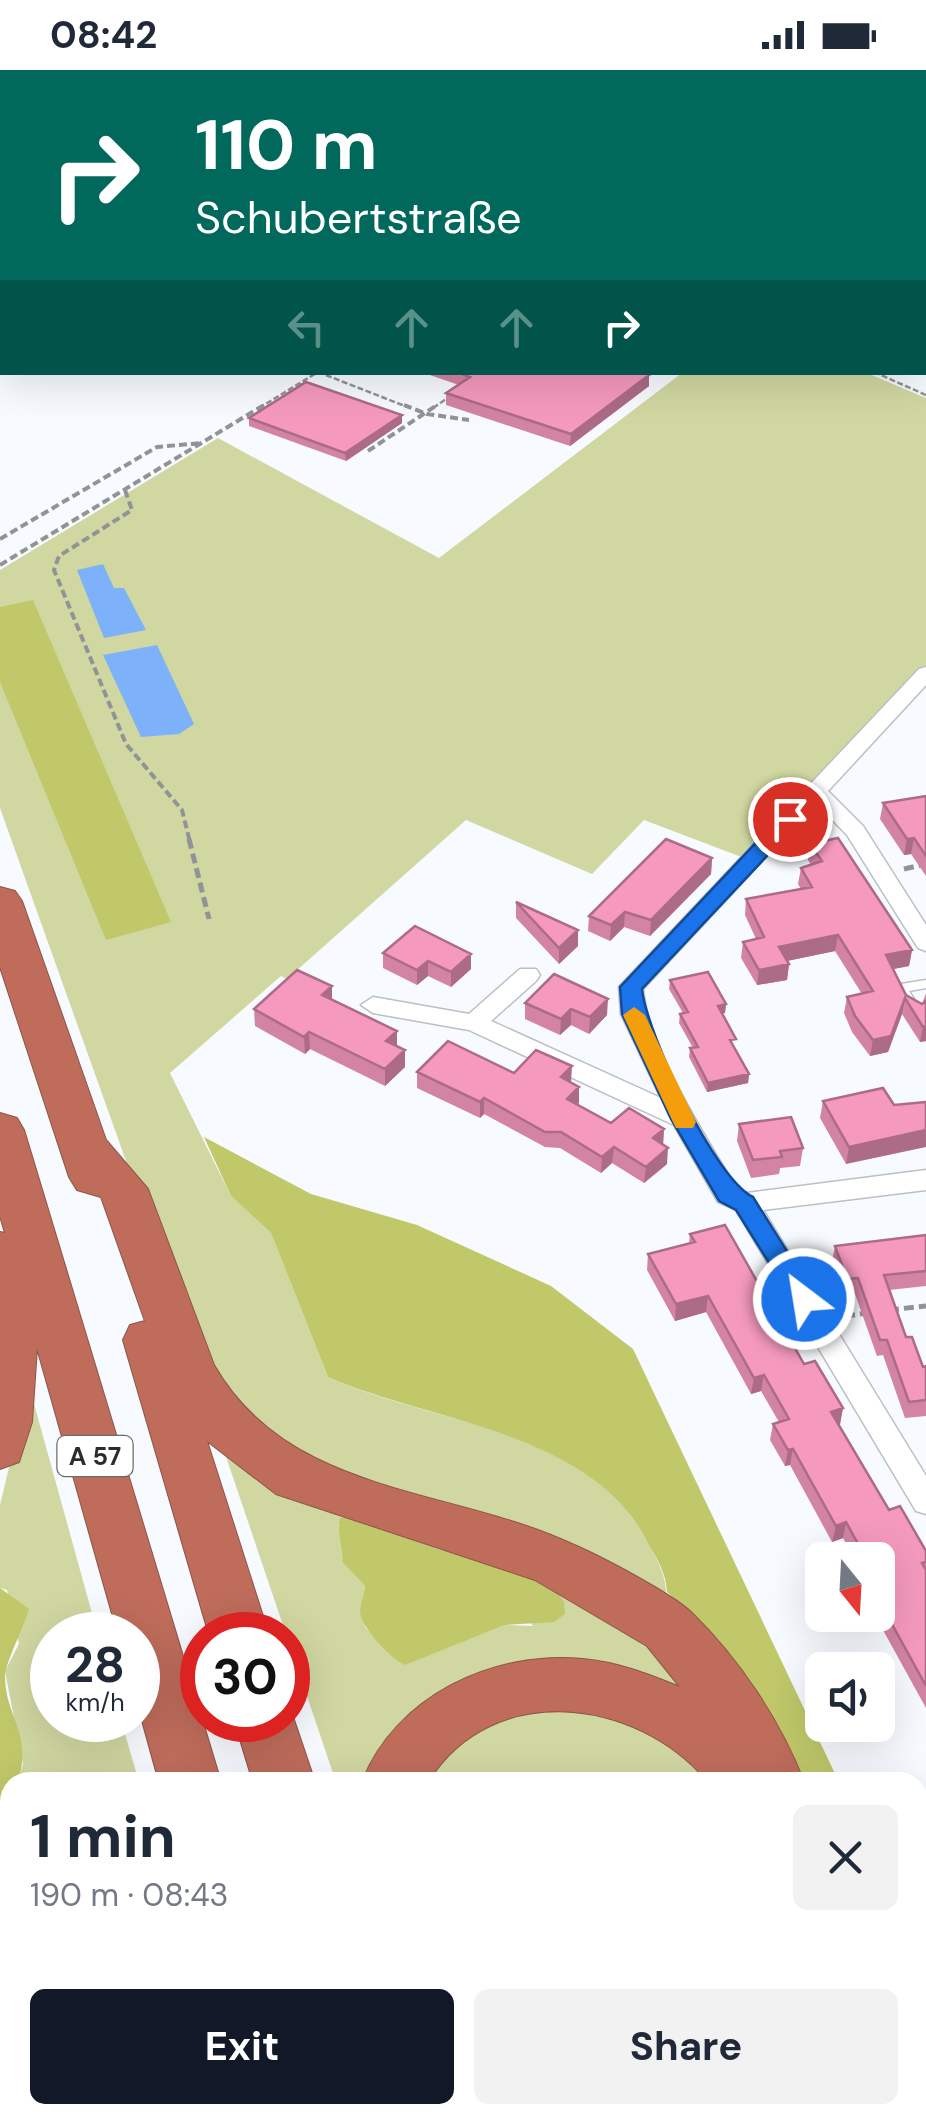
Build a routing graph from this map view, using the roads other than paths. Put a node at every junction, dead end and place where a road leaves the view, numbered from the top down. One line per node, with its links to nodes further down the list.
1 (926, 674): 2 (street)
2 (816, 791): 4 (street); 10 (street)
3 (0, 901): 12 (highway)
4 (926, 943)
5 (528, 975): 9 (street)
6 (926, 984): 8 (lane)
7 (372, 1004): 9 (street)
8 (917, 1013)
9 (474, 1024): 10 (street)
10 (683, 1119): 14 (street)
11 (0, 1130): 20 (highway, A 57)
12 (85, 1149): 18 (highway); 24 (highway)
13 (926, 1180): 14 (street)
14 (744, 1203): 17 (street)
15 (0, 1251): 16 (highway)
16 (0, 1446)
17 (926, 1502)
18 (233, 1612)
19 (272, 1742): 21 (highway)
20 (187, 1772)
21 (281, 1772)
22 (397, 1772): 23 (highway)
23 (738, 1772)
24 (768, 1772)

